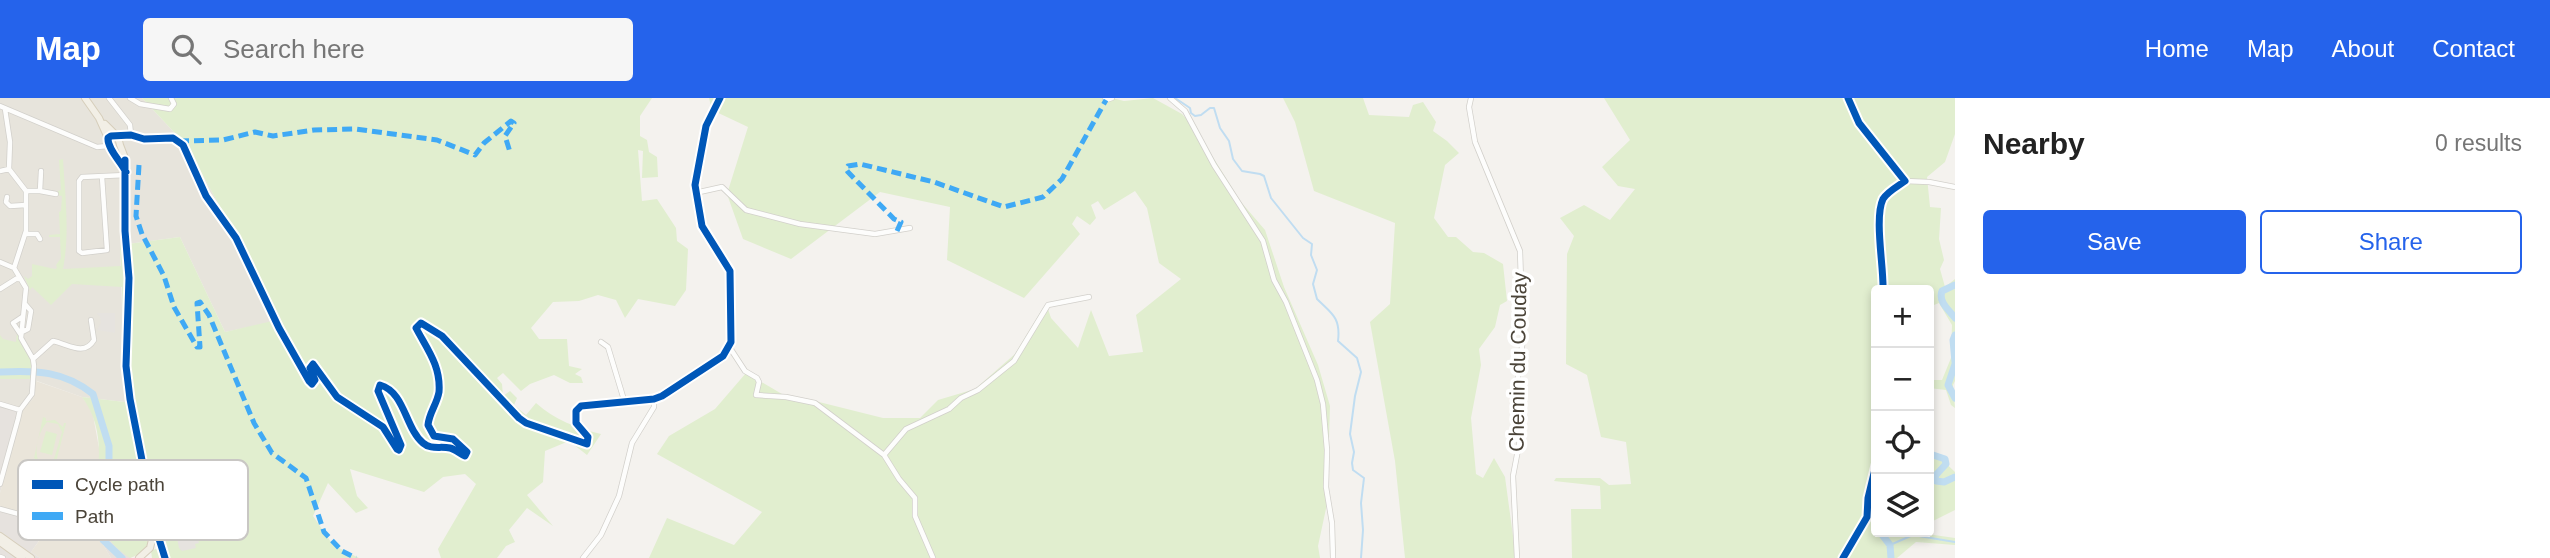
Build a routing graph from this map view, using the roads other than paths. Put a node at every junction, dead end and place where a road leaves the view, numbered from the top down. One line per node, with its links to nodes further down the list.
1 (85, 98): 12 (main road)
2 (109, 98): 13 (street)
3 (130, 98): 4 (street)
4 (171, 98)
5 (720, 98): 25 (street)
6 (1105, 98): 7 (street)
7 (1112, 98)
8 (1170, 98): 66 (street)
9 (1471, 98): 67 (street, Chemin du Couday)
10 (1848, 98): 21 (street)
11 (3, 108): 15 (street); 16 (street)
12 (99, 118): 14 (main road); 15 (main road)
13 (130, 135): 14 (street); 46 (street)
14 (119, 140): 15 (main road); 15 (main road); 19 (main road)
15 (109, 144): 19 (main road)
16 (9, 169): 17 (street); 23 (street)
17 (0, 171)
18 (41, 171): 24 (street)
19 (126, 174): 20 (street); 50 (main road)
20 (102, 177): 20 (street)
21 (1905, 181): 22 (street); 35 (street)
22 (1955, 187)
23 (26, 191): 24 (street); 28 (street)
24 (40, 191): 26 (street)
25 (695, 193): 29 (street); 43 (street)
26 (57, 194)
27 (7, 197): 28 (street)
28 (26, 205): 30 (street)
29 (910, 228)
30 (25, 234): 31 (street); 33 (street)
31 (40, 239)
32 (0, 262): 33 (street)
33 (14, 268): 34 (street)
34 (19, 276): 36 (street); 38 (street)
35 (1883, 285)
36 (0, 289)
37 (1089, 297): 49 (street)
38 (24, 304): 39 (street); 41 (street)
39 (23, 316): 41 (street); 41 (street)
40 (91, 320): 44 (street)
41 (21, 333): 44 (street)
42 (601, 342): 46 (street)
43 (730, 348): 45 (street); 49 (street)
44 (33, 359): 48 (street)
45 (654, 399): 46 (street); 64 (street)
46 (624, 400)
47 (0, 404): 48 (street)
48 (20, 410): 52 (street)
49 (884, 455): 65 (street)
50 (142, 460)
51 (1874, 474): 68 (street)
52 (0, 484)
53 (0, 509): 54 (street)
54 (18, 514)
55 (0, 536): 62 (main road)
56 (159, 540): 58 (main road)
57 (0, 542): 61 (main road)
58 (161, 547): 59 (main road); 60 (main road)
59 (149, 552): 63 (main road)
60 (164, 557)
61 (22, 558)
62 (31, 558)
63 (139, 558)
64 (583, 558)
65 (933, 558)
66 (1333, 558)
67 (1517, 558)
68 (1843, 558)

